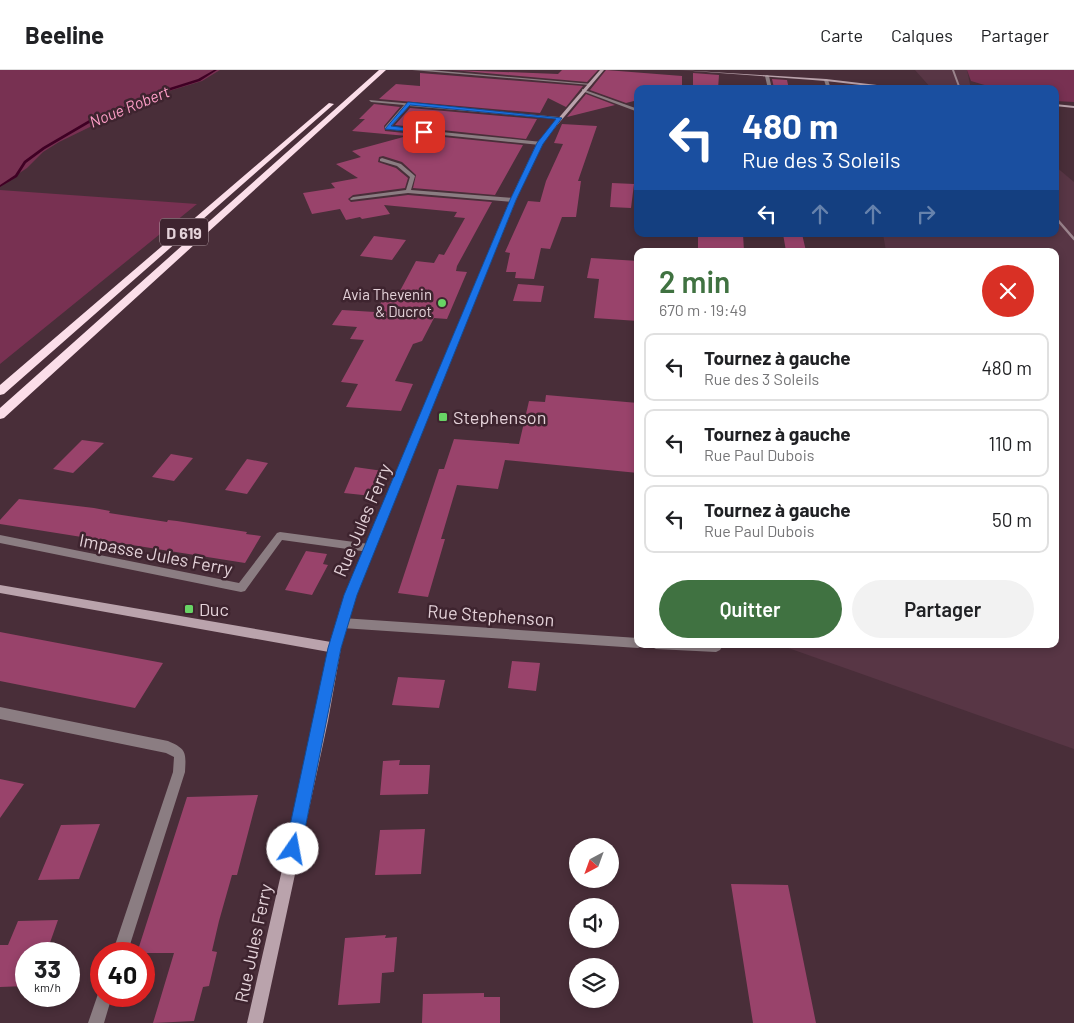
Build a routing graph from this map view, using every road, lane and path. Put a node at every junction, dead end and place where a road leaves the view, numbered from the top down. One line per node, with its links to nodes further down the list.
1 (383, 70): 24 (highway, D 619)
2 (414, 70): 11 (street)
3 (602, 70): 11 (street, Rue Jules Ferry)
4 (681, 70): 6 (street)
5 (368, 72): 23 (highway, D 619)
6 (767, 76): 7 (street); 8 (street)
7 (826, 80): 9 (street); 10 (street)
8 (769, 85)
9 (828, 85)
10 (872, 85)
11 (587, 87): 16 (street); 17 (street, Rue Jules Ferry)
12 (371, 101): 13 (street)
13 (408, 104): 17 (street); 18 (street)
14 (1059, 104): 15 (street)
15 (1074, 106)
16 (634, 109)
17 (559, 118): 18 (street, Rue Jules Ferry)
18 (540, 143): 22 (street, Rue Jules Ferry)
19 (382, 160): 20 (street)
20 (408, 191): 21 (street); 22 (street)
21 (353, 199)
22 (513, 200): 26 (street, Rue Jules Ferry)
23 (0, 392)
24 (0, 415)
25 (0, 539): 26 (street, Impasse Jules Ferry)
26 (369, 548): 28 (street, Rue Jules Ferry)
27 (0, 589): 30 (street)
28 (342, 623): 29 (street, Rue Stephenson); 30 (street, Rue Jules Ferry)
29 (634, 642)
30 (335, 648): 35 (street, Rue Jules Ferry)
31 (0, 713): 32 (street)
32 (122, 942)
33 (101, 1007): 34 (street)
34 (96, 1023)
35 (255, 1023)

